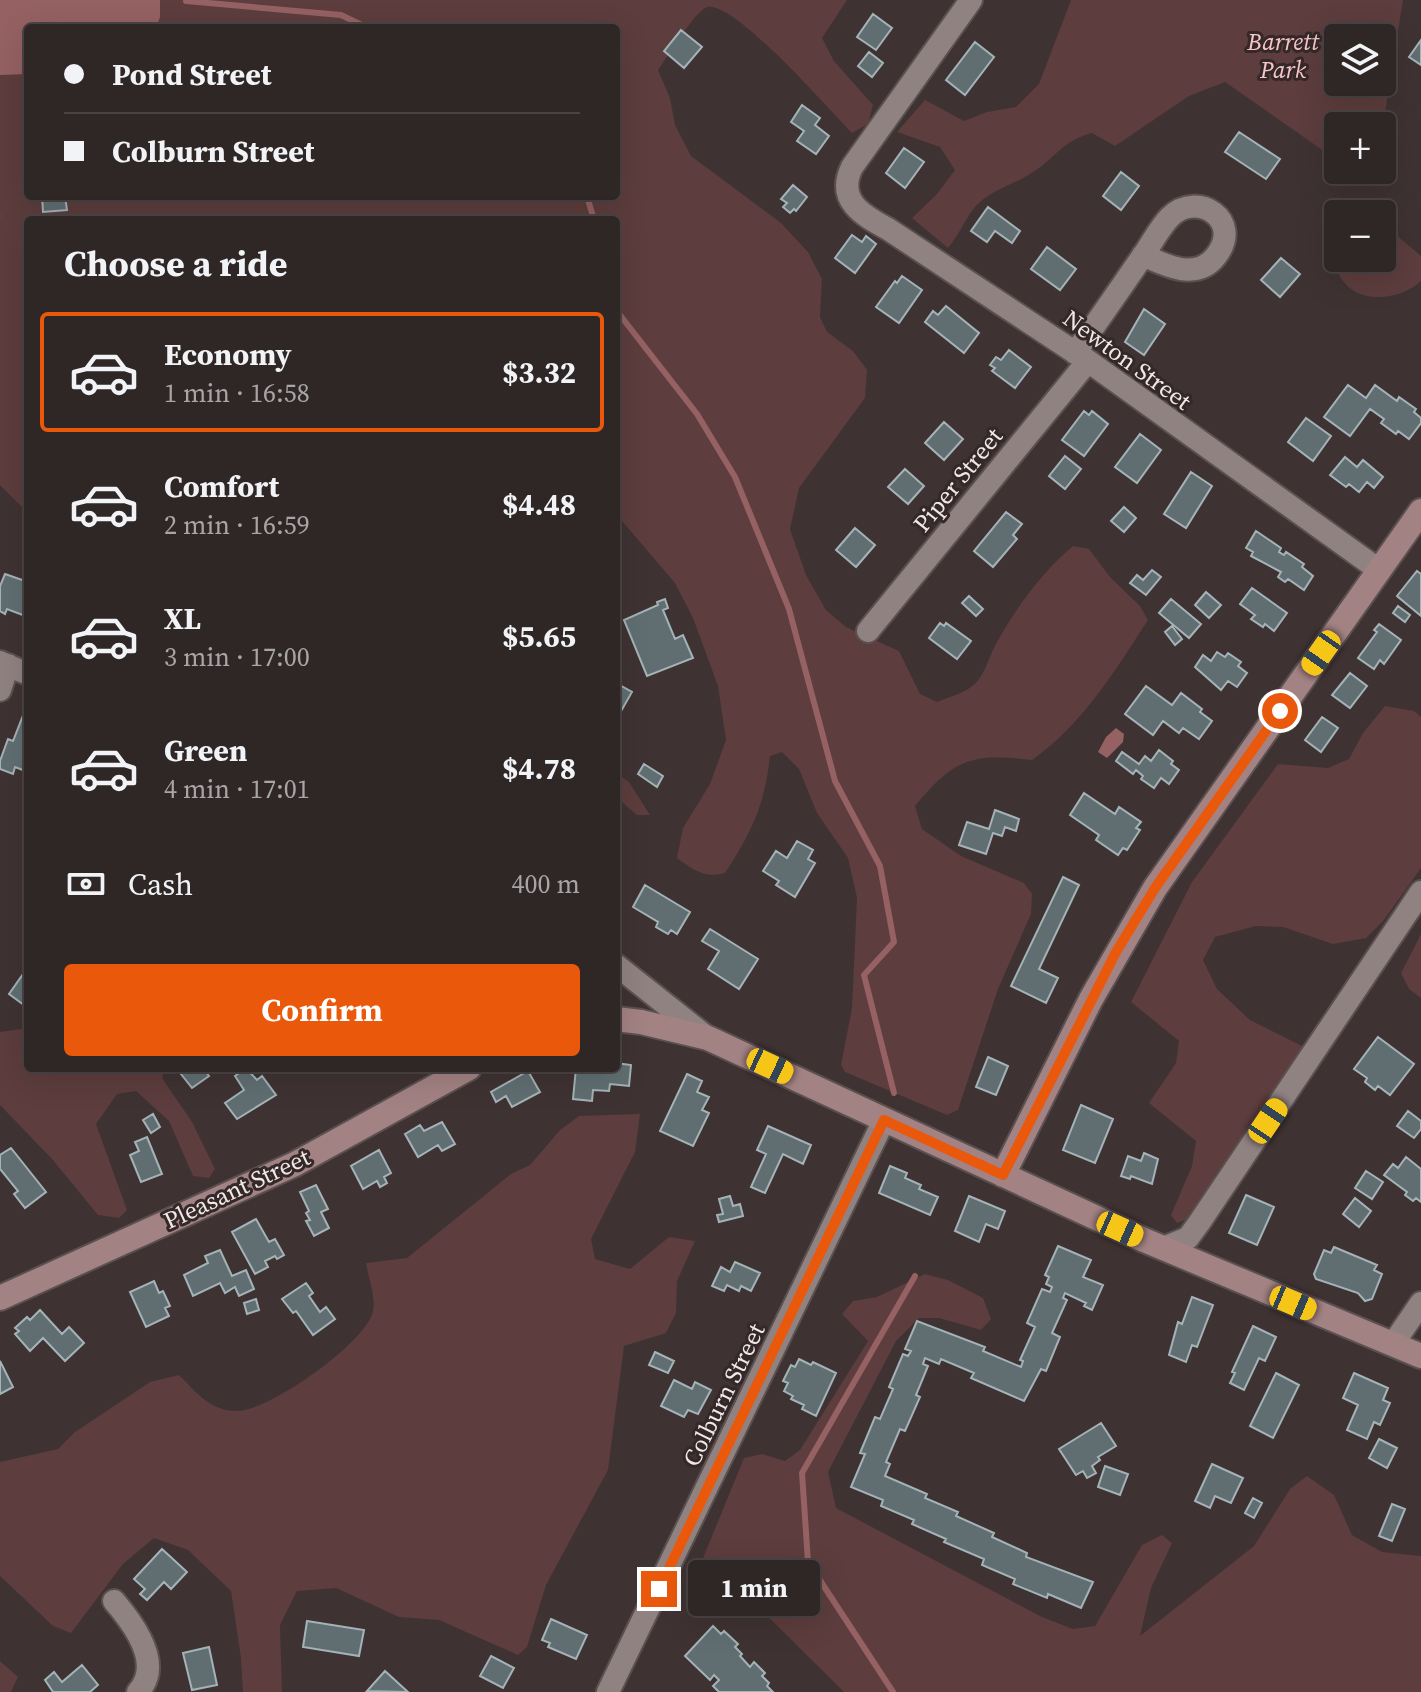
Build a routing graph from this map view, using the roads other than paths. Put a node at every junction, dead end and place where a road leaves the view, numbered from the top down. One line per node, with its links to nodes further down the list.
1 (971, 0): 3 (street, Newton Street)
2 (1143, 255): 3 (street, Piper Street)
3 (1082, 357): 5 (street, Newton Street); 6 (street, Piper Street)
4 (1421, 511): 5 (street)
5 (1379, 570): 15 (street)
6 (868, 631)
7 (12, 667): 8 (street)
8 (0, 690)
9 (1421, 892): 16 (street)
10 (620, 968): 12 (street)
11 (620, 1019): 12 (street)
12 (708, 1038): 14 (street)
13 (462, 1072): 17 (street, Pleasant Street)
14 (884, 1120): 15 (street); 22 (street, Colburn Street)
15 (1003, 1175): 16 (street)
16 (1163, 1248): 19 (street)
17 (0, 1298)
18 (1421, 1303): 19 (street)
19 (1393, 1344): 20 (street)
20 (1421, 1356)
21 (114, 1601): 23 (street)
22 (617, 1688)
23 (138, 1692)

